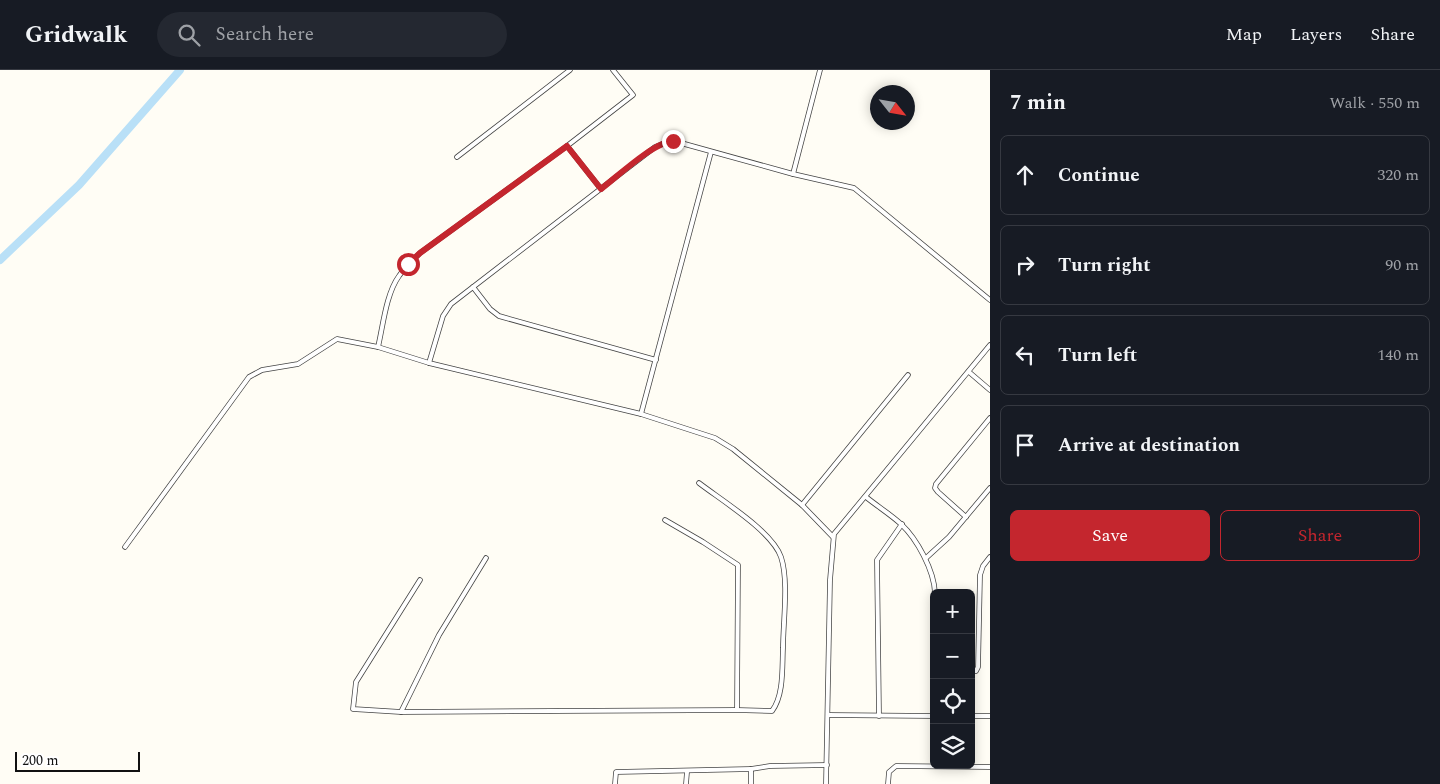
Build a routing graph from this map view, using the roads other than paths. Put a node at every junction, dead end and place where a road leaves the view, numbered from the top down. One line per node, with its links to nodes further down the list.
1 (570, 70): 6 (street)
2 (613, 70): 4 (street)
3 (820, 70): 7 (street)
4 (567, 146): 8 (street); 12 (street)
5 (711, 152): 7 (street); 8 (street); 13 (street)
6 (457, 157)
7 (793, 174): 10 (street)
8 (601, 189): 9 (street)
9 (474, 287): 13 (street); 14 (street)
10 (990, 300)
11 (990, 345): 15 (street)
12 (378, 347): 14 (street); 28 (street)
13 (656, 360): 18 (street)
14 (429, 363): 18 (street)
15 (969, 372): 17 (street); 22 (street)
16 (908, 375): 23 (street)
17 (990, 390)
18 (641, 414): 23 (street)
19 (990, 418): 24 (street)
20 (699, 483): 35 (street)
21 (990, 488): 24 (street)
22 (866, 497): 26 (street); 27 (street)
23 (802, 505): 27 (street)
24 (966, 517): 31 (street)
25 (665, 520): 35 (street)
26 (902, 524): 31 (street); 38 (street)
27 (833, 536): 37 (street)
28 (125, 548)
29 (990, 557): 34 (street)
30 (486, 558): 36 (street)
31 (926, 558): 33 (street)
32 (420, 580): 36 (street)
33 (934, 589)
34 (975, 670)
35 (737, 710): 36 (street)
36 (401, 712)
37 (828, 715): 38 (street); 42 (street)
38 (879, 716): 39 (street)
39 (930, 716)
40 (975, 716): 41 (street)
41 (990, 716)
42 (827, 765): 44 (street); 49 (street)
43 (990, 767): 50 (street)
44 (751, 769): 45 (street); 48 (street)
45 (687, 772): 46 (street); 47 (street)
46 (616, 784)
47 (686, 784)
48 (752, 784)
49 (826, 784)
50 (888, 784)

